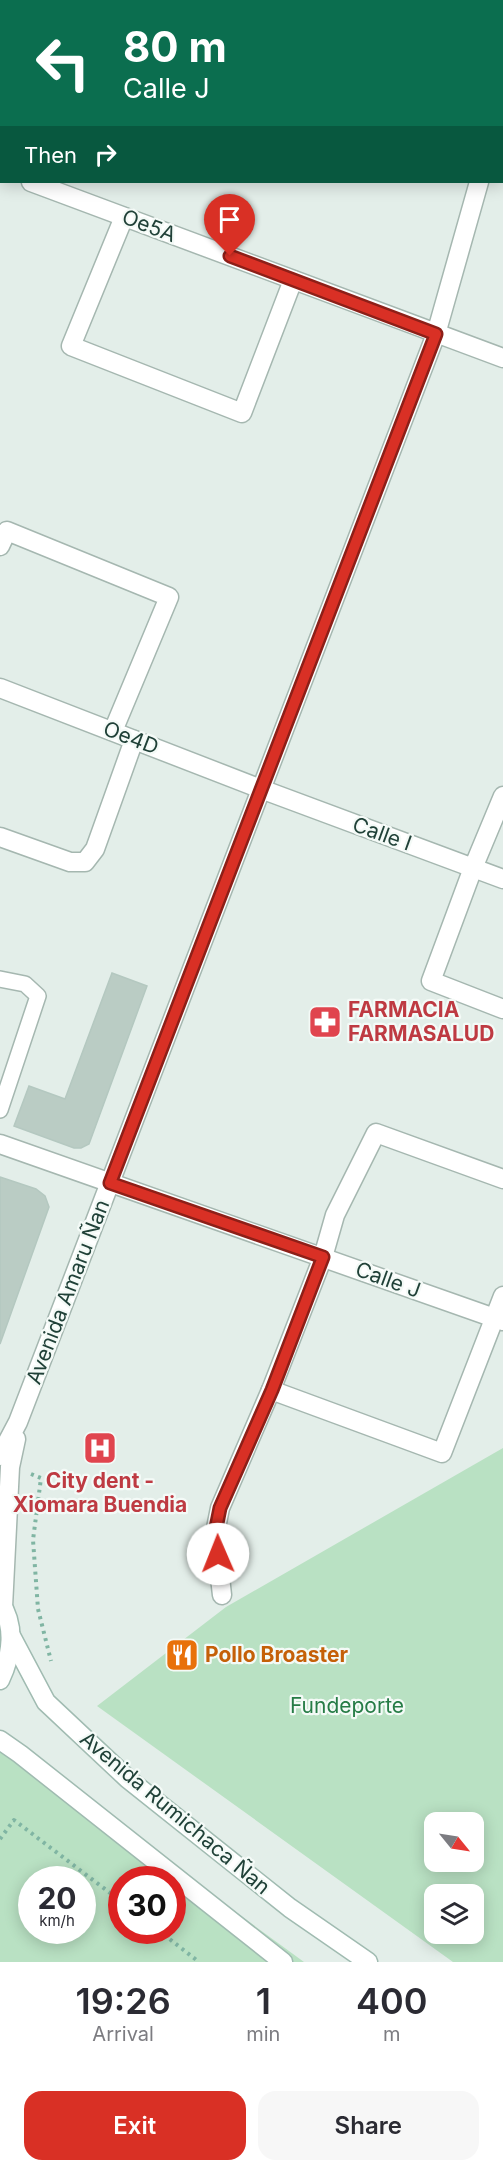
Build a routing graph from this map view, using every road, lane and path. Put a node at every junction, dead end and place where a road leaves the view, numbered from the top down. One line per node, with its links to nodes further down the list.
1 (34, 183): 3 (street, Oe5A)
2 (479, 183): 5 (street, Avenida Amaru Ñan)
3 (124, 216): 4 (street, Oe5A); 4 (street)
4 (293, 280): 5 (street, Oe5A)
5 (436, 334): 6 (street, Oe5A); 11 (street, Avenida Amaru Ñan)
6 (503, 358)
7 (0, 546): 9 (street)
8 (0, 688): 9 (street, Oe4D)
9 (113, 731): 10 (street, Oe4D)
10 (134, 740): 11 (street, Oe4D); 13 (street)
11 (261, 789): 14 (street, Calle I); 21 (street, Avenida Amaru Ñan)
12 (503, 796): 14 (street)
13 (0, 837)
14 (473, 868): 15 (street, Calle I); 17 (street)
15 (503, 879)
16 (0, 979): 18 (lane)
17 (503, 1009)
18 (0, 1110)
19 (0, 1144): 21 (street, Calle J)
20 (503, 1179): 22 (street)
21 (110, 1183): 22 (street, Calle J); 26 (street, Avenida Amaru Ñan)
22 (323, 1257): 24 (street, Calle J); 25 (street)
23 (503, 1296): 24 (street)
24 (499, 1320): 25 (street)
25 (272, 1390): 27 (street)
26 (5, 1462): 28 (street, Avenida Amaru Ñan); 31 (path)
27 (222, 1595)
28 (2, 1605): 29 (street, Avenida Amaru Ñan)
29 (11, 1636): 30 (street); 31 (street, Avenida Rumichaca Ñan)
30 (0, 1680)
31 (38, 1689): 38 (street, Avenida Rumichaca Ñan)
32 (0, 1740): 37 (street)
33 (0, 1839): 34 (path)
34 (108, 1891)
35 (176, 1944): 36 (path)
36 (199, 1962)
37 (283, 1962)
38 (368, 1962)

